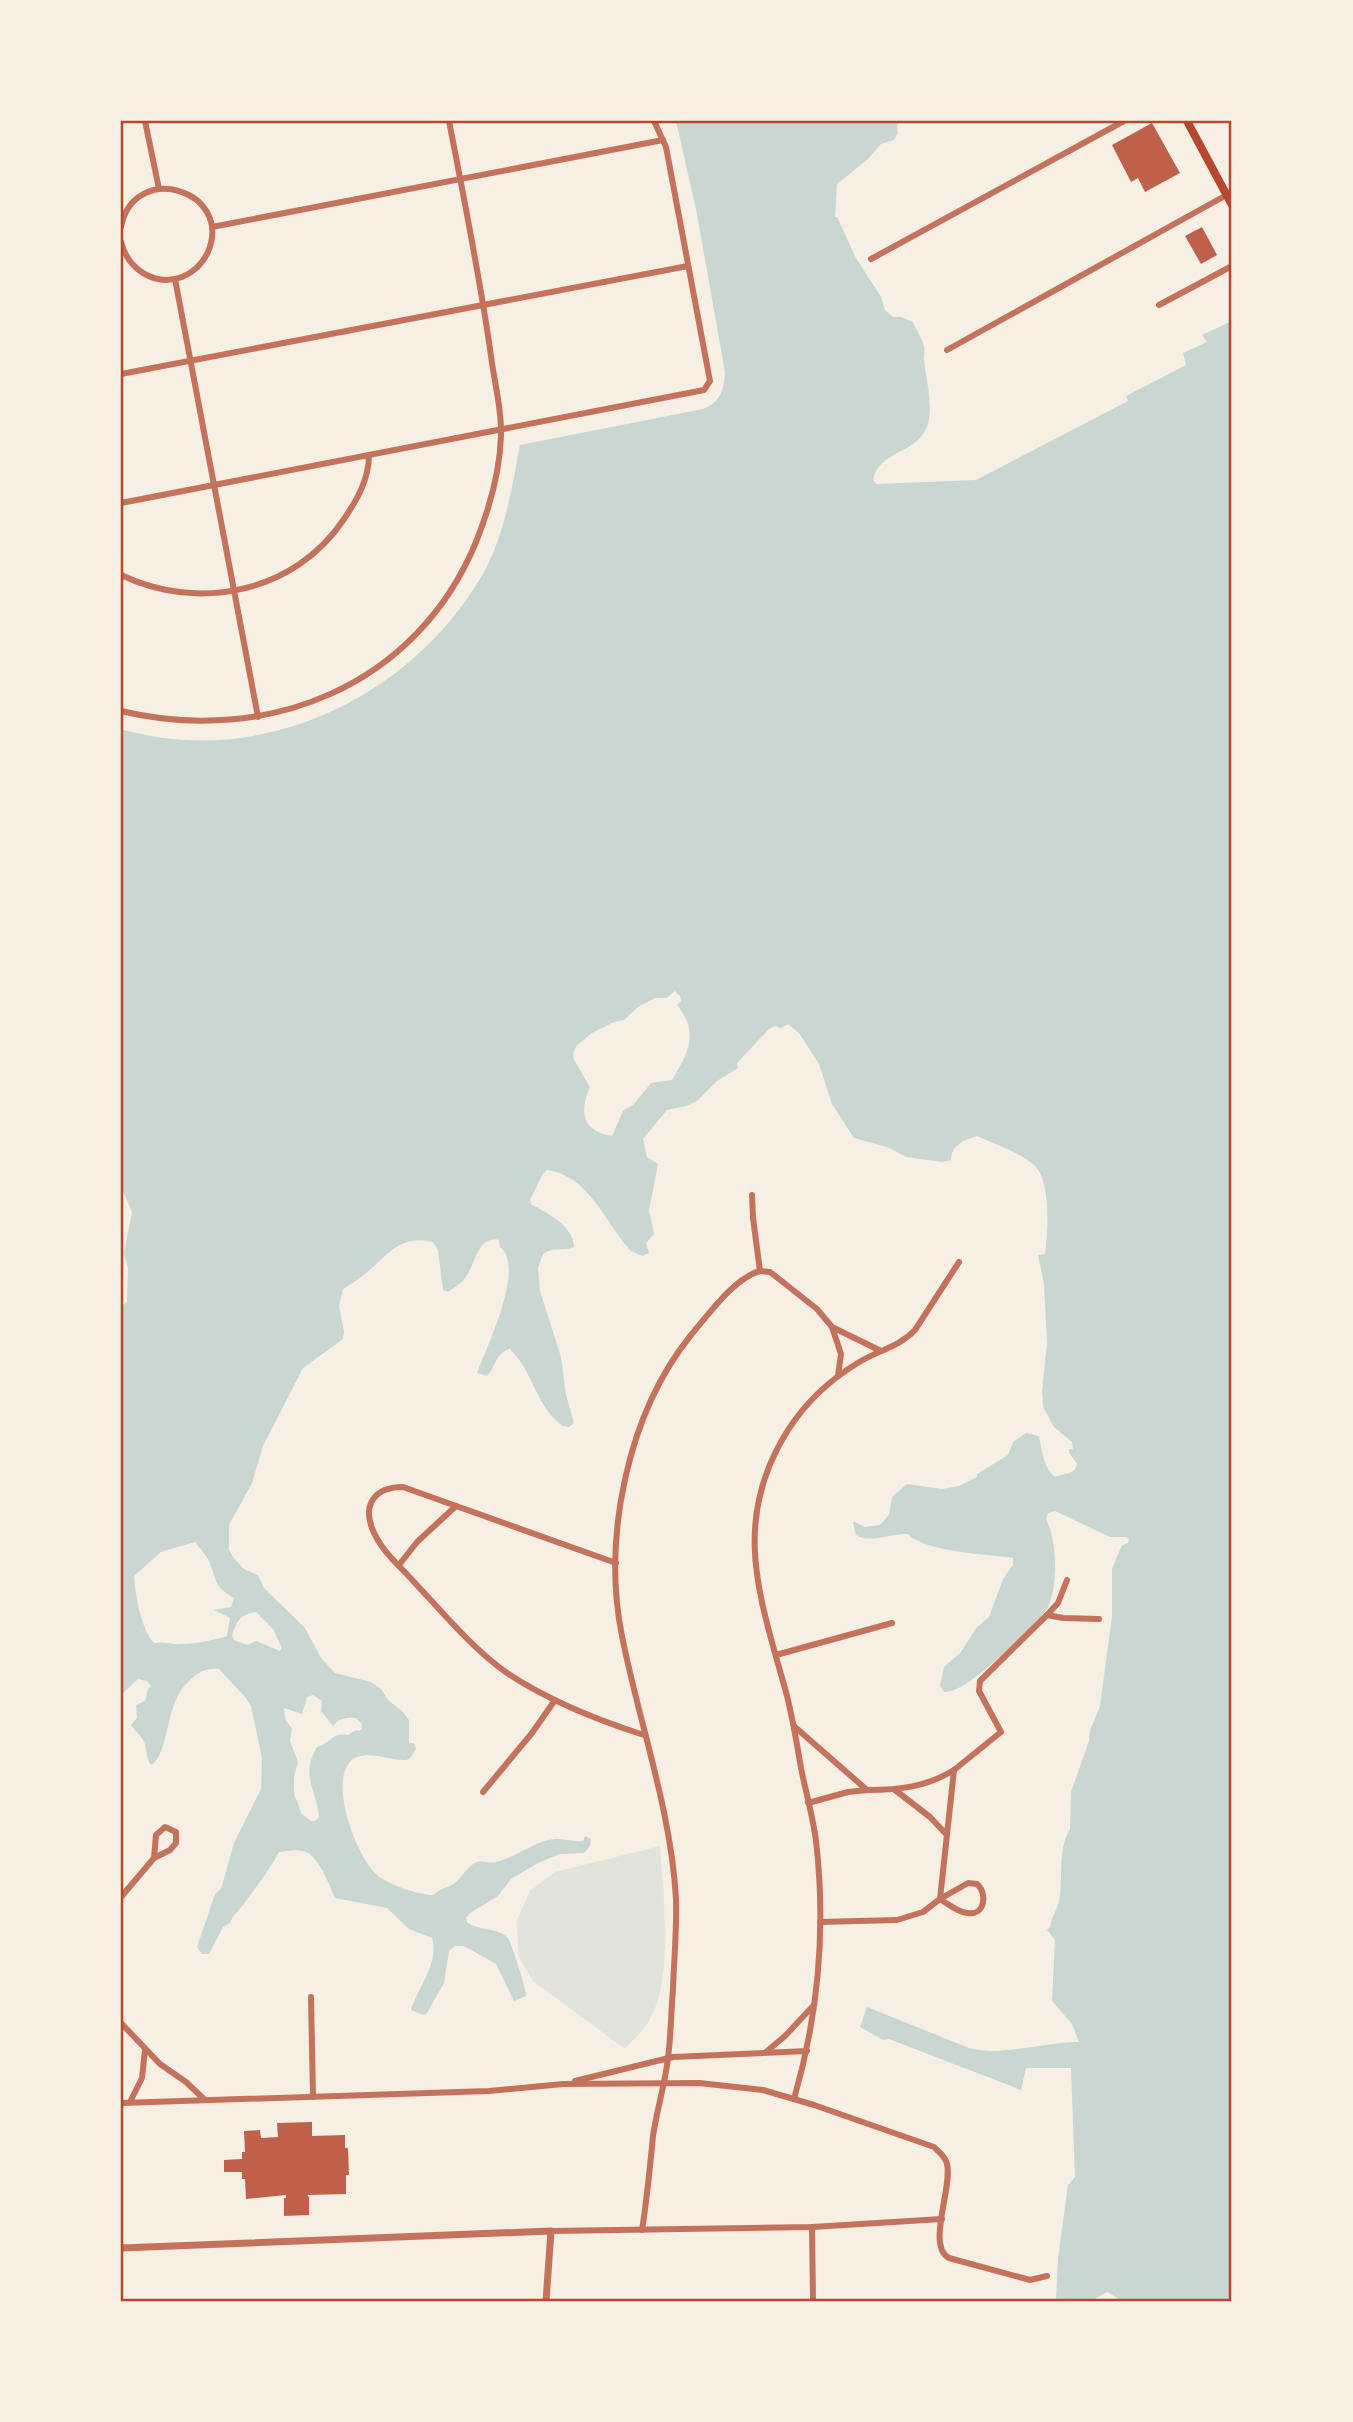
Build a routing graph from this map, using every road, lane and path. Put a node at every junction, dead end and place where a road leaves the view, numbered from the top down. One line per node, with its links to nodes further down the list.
1 (145, 121): 8 (street)
2 (449, 121): 7 (street)
3 (654, 121): 6 (street)
4 (1124, 121): 14 (street)
5 (1187, 121): 9 (main road)
6 (663, 140): 7 (street); 15 (street)
7 (460, 179): 11 (street); 18 (street)
8 (159, 189): 11 (street); 12 (street)
9 (1230, 194): 10 (main road); 20 (street)
10 (1232, 205)
11 (212, 227): 17 (street)
12 (121, 228)
13 (121, 242): 17 (street)
14 (871, 259)
15 (688, 265): 18 (street); 23 (street)
16 (1232, 266): 19 (street)
17 (175, 279): 21 (street)
18 (484, 304): 21 (street); 23 (street)
19 (1159, 305)
20 (947, 350)
21 (190, 360): 22 (street); 25 (street)
22 (121, 374)
23 (501, 431): 24 (street); 30 (street)
24 (369, 456): 25 (street); 28 (street)
25 (214, 485): 26 (street); 28 (street)
26 (121, 503)
27 (121, 575): 28 (street)
28 (234, 592): 30 (street)
29 (121, 711): 30 (street)
30 (258, 717)
31 (752, 1195): 33 (street)
32 (960, 1262): 35 (street)
33 (760, 1270): 34 (street); 38 (street)
34 (832, 1327): 35 (street); 36 (street)
35 (881, 1351): 36 (street)
36 (838, 1376): 44 (street)
37 (456, 1506): 38 (street); 39 (street); 39 (street)
38 (616, 1563): 47 (street)
39 (399, 1565): 45 (street)
40 (1067, 1580): 41 (street)
41 (1047, 1615): 42 (street); 48 (street)
42 (1099, 1619)
43 (892, 1623): 44 (street)
44 (776, 1655): 46 (street)
45 (555, 1700): 47 (street); 51 (street)
46 (794, 1727): 49 (street); 52 (street)
47 (644, 1735): 64 (street)
48 (954, 1770): 50 (street); 53 (street)
49 (867, 1790): 50 (street); 52 (street)
50 (895, 1790): 53 (street)
51 (483, 1792)
52 (808, 1802): 57 (street)
53 (946, 1834): 56 (street)
54 (153, 1858): 54 (street); 55 (street)
55 (121, 1897)
56 (940, 1899): 56 (street); 57 (street)
57 (820, 1922): 59 (street)
58 (311, 1997): 67 (street)
59 (814, 2004): 62 (street); 63 (street)
60 (121, 2023): 61 (street)
61 (145, 2050): 69 (street); 70 (street)
62 (807, 2051): 63 (street); 68 (street)
63 (764, 2052): 64 (street)
64 (668, 2059): 65 (street); 66 (street)
65 (663, 2082): 66 (street); 68 (street); 74 (street)
66 (563, 2084): 67 (street)
67 (313, 2097): 69 (street)
68 (794, 2099): 72 (street)
69 (205, 2100): 70 (street)
70 (130, 2102): 71 (street)
71 (121, 2103)
72 (942, 2219): 73 (street); 77 (street)
73 (812, 2227): 74 (street); 79 (street)
74 (642, 2230): 75 (street)
75 (551, 2231): 76 (street); 78 (street)
76 (121, 2248)
77 (1047, 2276)
78 (546, 2301)
79 (813, 2301)

